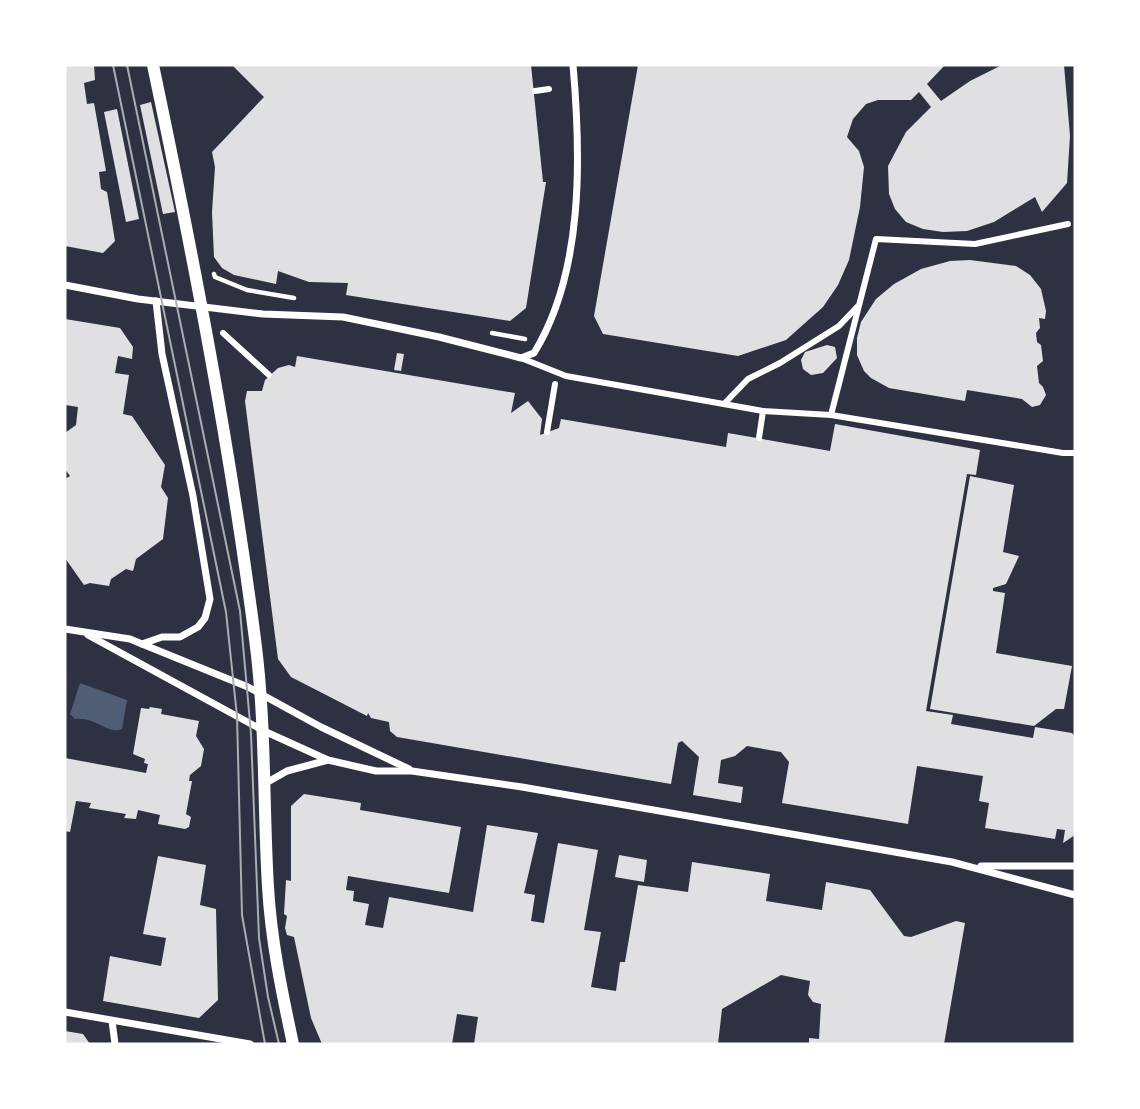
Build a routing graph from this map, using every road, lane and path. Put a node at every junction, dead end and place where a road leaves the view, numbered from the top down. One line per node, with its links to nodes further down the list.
1 (153, 65): 8 (street)
2 (573, 65): 11 (street)
3 (549, 89): 4 (street)
4 (535, 91)
5 (1068, 224): 9 (street)
6 (65, 285): 7 (street)
7 (156, 301): 8 (street); 22 (street)
8 (200, 305): 11 (street); 23 (street)
9 (858, 306): 14 (street); 16 (street)
10 (223, 333): 12 (street)
11 (521, 358): 14 (street)
12 (269, 375)
13 (555, 384): 17 (street)
14 (723, 404): 15 (street)
15 (763, 411): 16 (street); 18 (street)
16 (831, 415): 19 (street)
17 (547, 432)
18 (759, 438)
19 (1075, 453)
20 (65, 629): 21 (street)
21 (88, 635): 22 (street); 24 (street)
22 (142, 644): 23 (street)
23 (261, 694): 24 (street); 26 (street)
24 (264, 731): 25 (street); 27 (street)
25 (328, 760): 26 (street); 27 (street)
26 (412, 771): 28 (street)
27 (266, 783): 35 (street)
28 (969, 866): 29 (street); 30 (street)
29 (1075, 866)
30 (1075, 895)
31 (65, 1012): 32 (street)
32 (112, 1021): 33 (street); 34 (street)
33 (115, 1044)
34 (250, 1044)
35 (293, 1044)

